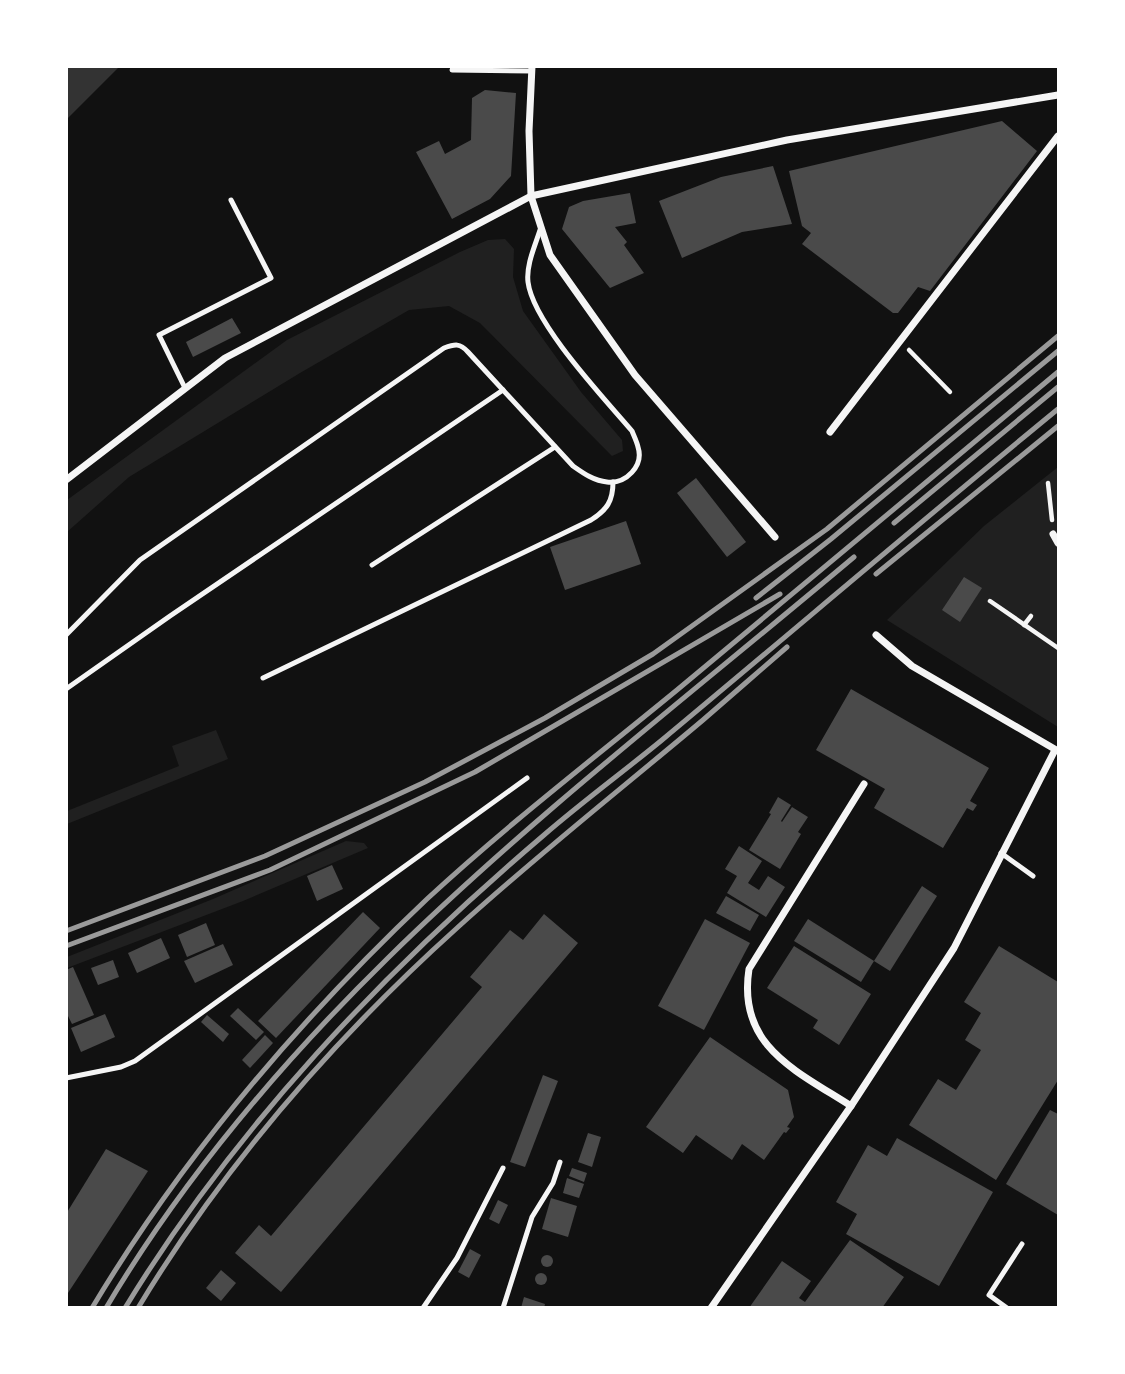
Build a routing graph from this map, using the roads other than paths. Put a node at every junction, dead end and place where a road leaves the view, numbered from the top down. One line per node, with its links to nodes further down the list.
1 (532, 69): 2 (lane); 5 (street)
2 (452, 70)
3 (1059, 94): 5 (street)
4 (1059, 136): 10 (street)
5 (531, 197): 7 (street); 8 (street)
6 (232, 200): 8 (lane)
7 (540, 230): 13 (lane); 15 (street)
8 (186, 388): 12 (street)
9 (503, 390): 11 (lane); 18 (lane); 21 (lane)
10 (830, 432)
11 (555, 447): 13 (lane); 17 (lane)
12 (66, 480)
13 (613, 482): 20 (lane)
14 (1054, 534): 16 (street)
15 (775, 537)
16 (1059, 543)
17 (372, 565)
18 (66, 635)
19 (876, 635): 22 (street)
20 (263, 678)
21 (66, 689)
22 (1057, 751): 25 (street)
23 (527, 778): 27 (lane)
24 (864, 784): 28 (street)
25 (1002, 853): 26 (lane); 28 (street)
26 (1033, 876)
27 (66, 1078)
28 (851, 1105): 34 (street)
29 (560, 1162): 33 (lane)
30 (503, 1168): 32 (lane)
31 (1022, 1244): 35 (lane)
32 (424, 1307)
33 (503, 1307)
34 (711, 1307)
35 (1007, 1307)

